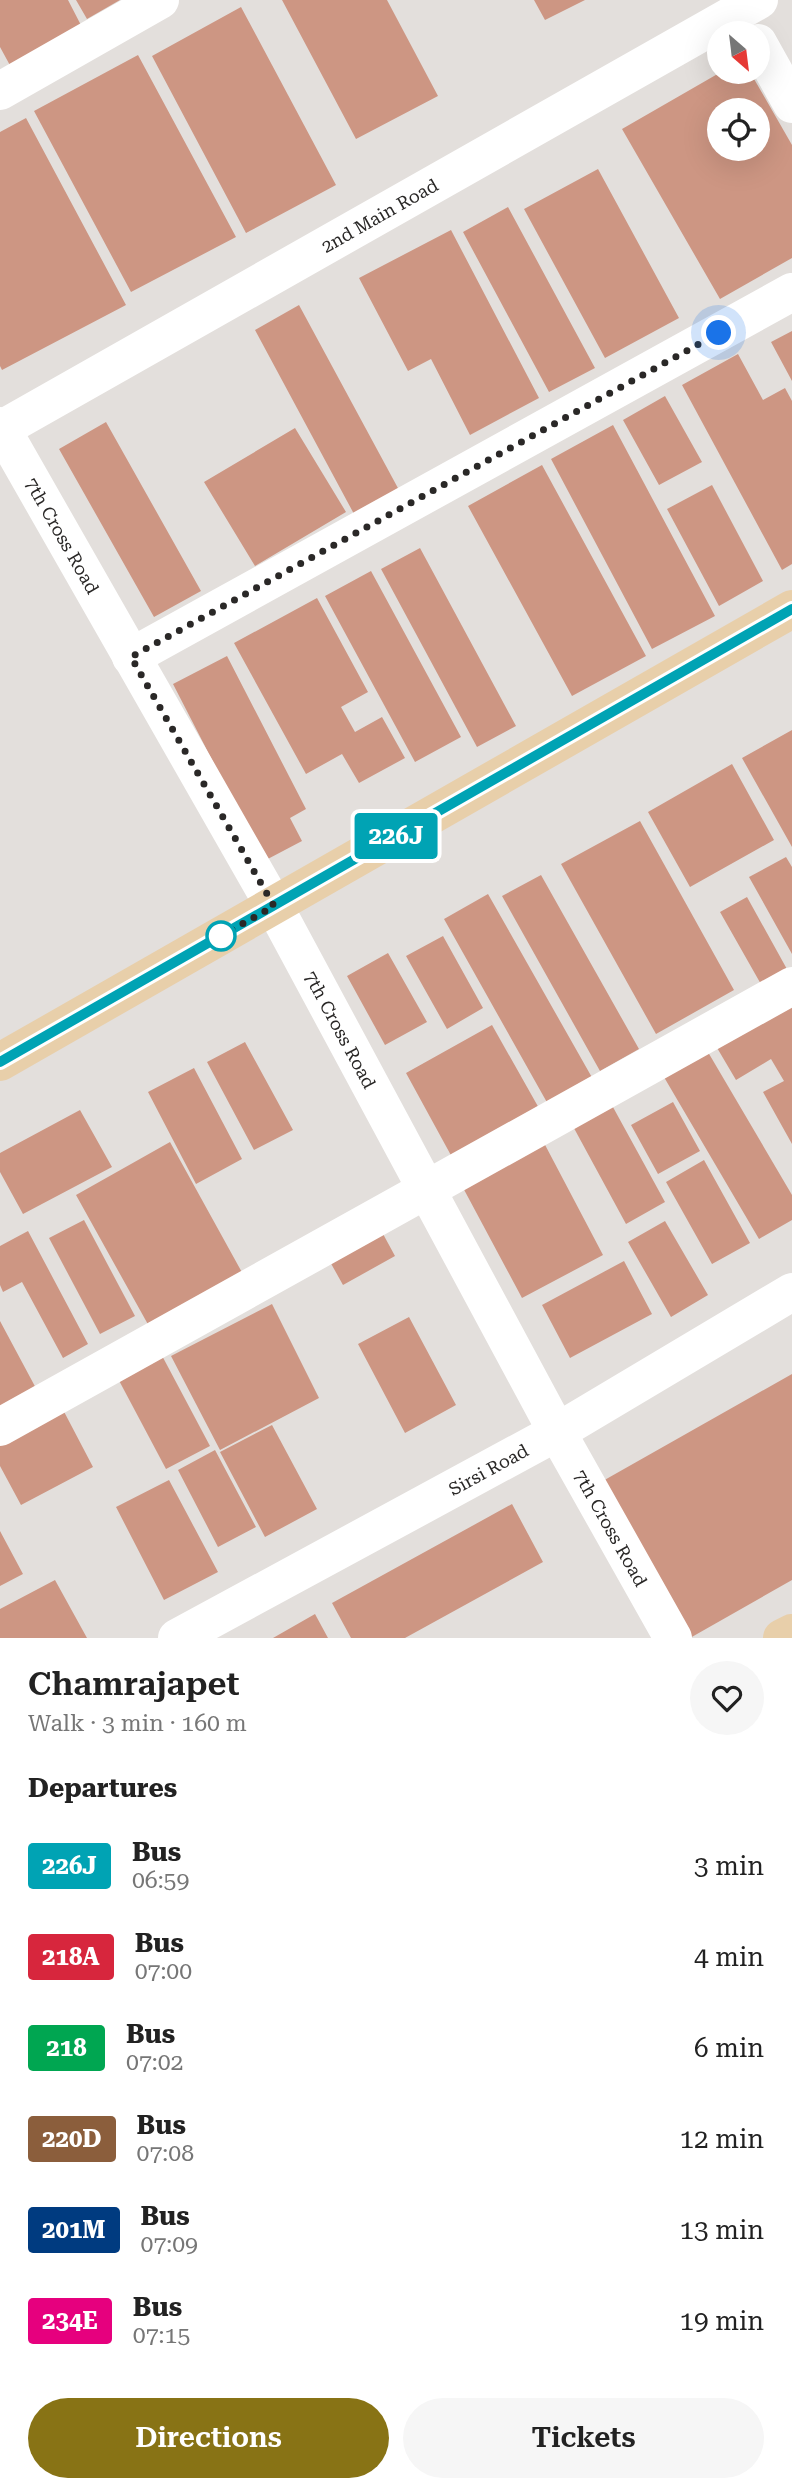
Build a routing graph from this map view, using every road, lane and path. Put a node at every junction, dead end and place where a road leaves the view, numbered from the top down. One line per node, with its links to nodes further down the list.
1 (160, 0): 3 (street)
2 (748, 17): 4 (street); 6 (street, 2nd Main Road)
3 (0, 90)
4 (792, 104)
5 (792, 292): 8 (street)
6 (1, 429): 8 (street, 7th Cross Road)
7 (792, 610): 9 (main road)
8 (131, 657): 9 (street, 7th Cross Road)
9 (274, 906): 11 (main road); 12 (street, 7th Cross Road)
10 (792, 986): 12 (street)
11 (0, 1062)
12 (425, 1189): 14 (street); 15 (street, 7th Cross Road)
13 (792, 1292): 15 (street, Sirsi Road)
14 (0, 1427)
15 (556, 1433): 17 (street, Sirsi Road); 18 (street, 7th Cross Road)
16 (792, 1633): 19 (main road)
17 (177, 1638)
18 (673, 1638)
19 (782, 1638)

